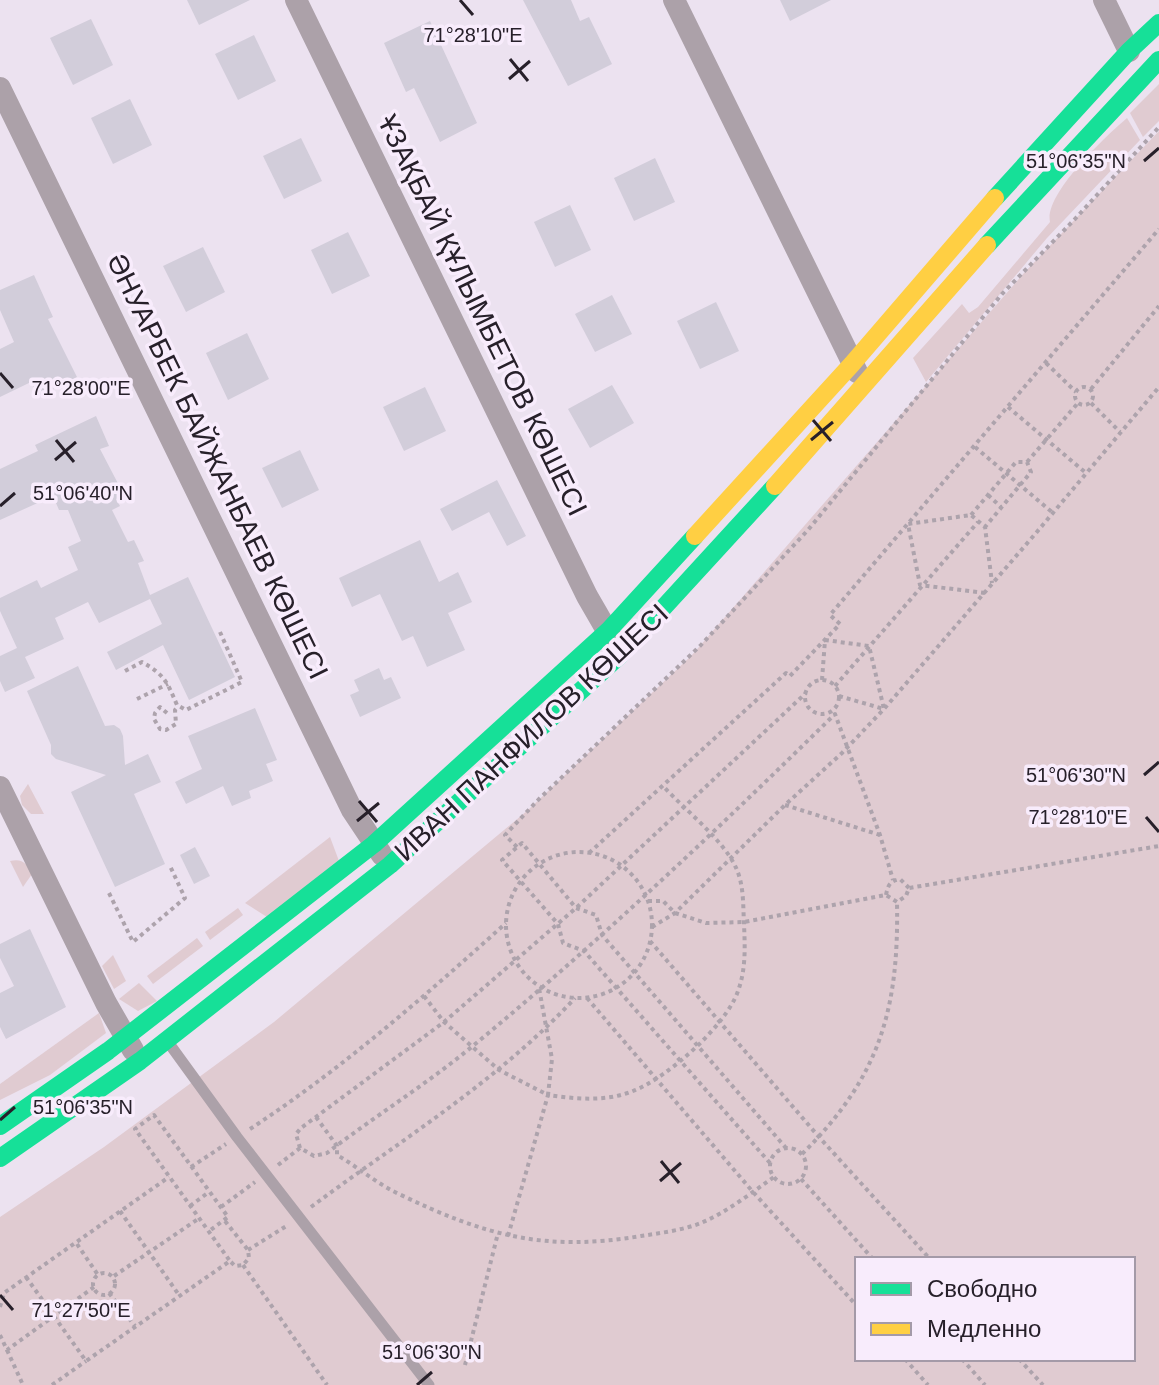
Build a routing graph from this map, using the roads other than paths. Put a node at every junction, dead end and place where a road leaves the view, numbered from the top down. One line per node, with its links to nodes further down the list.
1 (296, 0): 10 (street, ҰЗАҚБАЙ ҚҰЛЫМБЕТОВ КӨШЕСІ)
2 (674, 0): 8 (street)
3 (1104, 0): 5 (street)
4 (1159, 23): 5 (street, ИВАН ПАНФИЛОВ КӨШЕСІ)
5 (1129, 51): 8 (street, ИВАН ПАНФИЛОВ КӨШЕСІ)
6 (1159, 60): 9 (street, ИВАН ПАНФИЛОВ КӨШЕСІ)
7 (0, 88): 13 (street, ӘНУАРБЕК БАЙЖАНБАЕВ КӨШЕСІ)
8 (852, 364): 9 (street); 10 (street, ИВАН ПАНФИЛОВ КӨШЕСІ)
9 (867, 385): 11 (street, ИВАН ПАНФИЛОВ КӨШЕСІ)
10 (608, 631): 11 (street, ҰЗАҚБАЙ ҚҰЛЫМБЕТОВ КӨШЕСІ); 13 (street, ИВАН ПАНФИЛОВ КӨШЕСІ)
11 (620, 655): 14 (street, ИВАН ПАНФИЛОВ КӨШЕСІ)
12 (0, 787): 15 (street)
13 (374, 844): 14 (street, ӘНУАРБЕК БАЙЖАНБАЕВ КӨШЕСІ); 15 (street, ИВАН ПАНФИЛОВ КӨШЕСІ)
14 (390, 865): 16 (street, ИВАН ПАНФИЛОВ КӨШЕСІ)
15 (125, 1038): 17 (street); 18 (street, ИВАН ПАНФИЛОВ КӨШЕСІ)
16 (167, 1040): 17 (street, ИВАН ПАНФИЛОВ КӨШЕСІ); 20 (lane)
17 (140, 1061): 19 (street, ИВАН ПАНФИЛОВ КӨШЕСІ)
18 (0, 1124)
19 (4, 1156)
20 (429, 1385)

